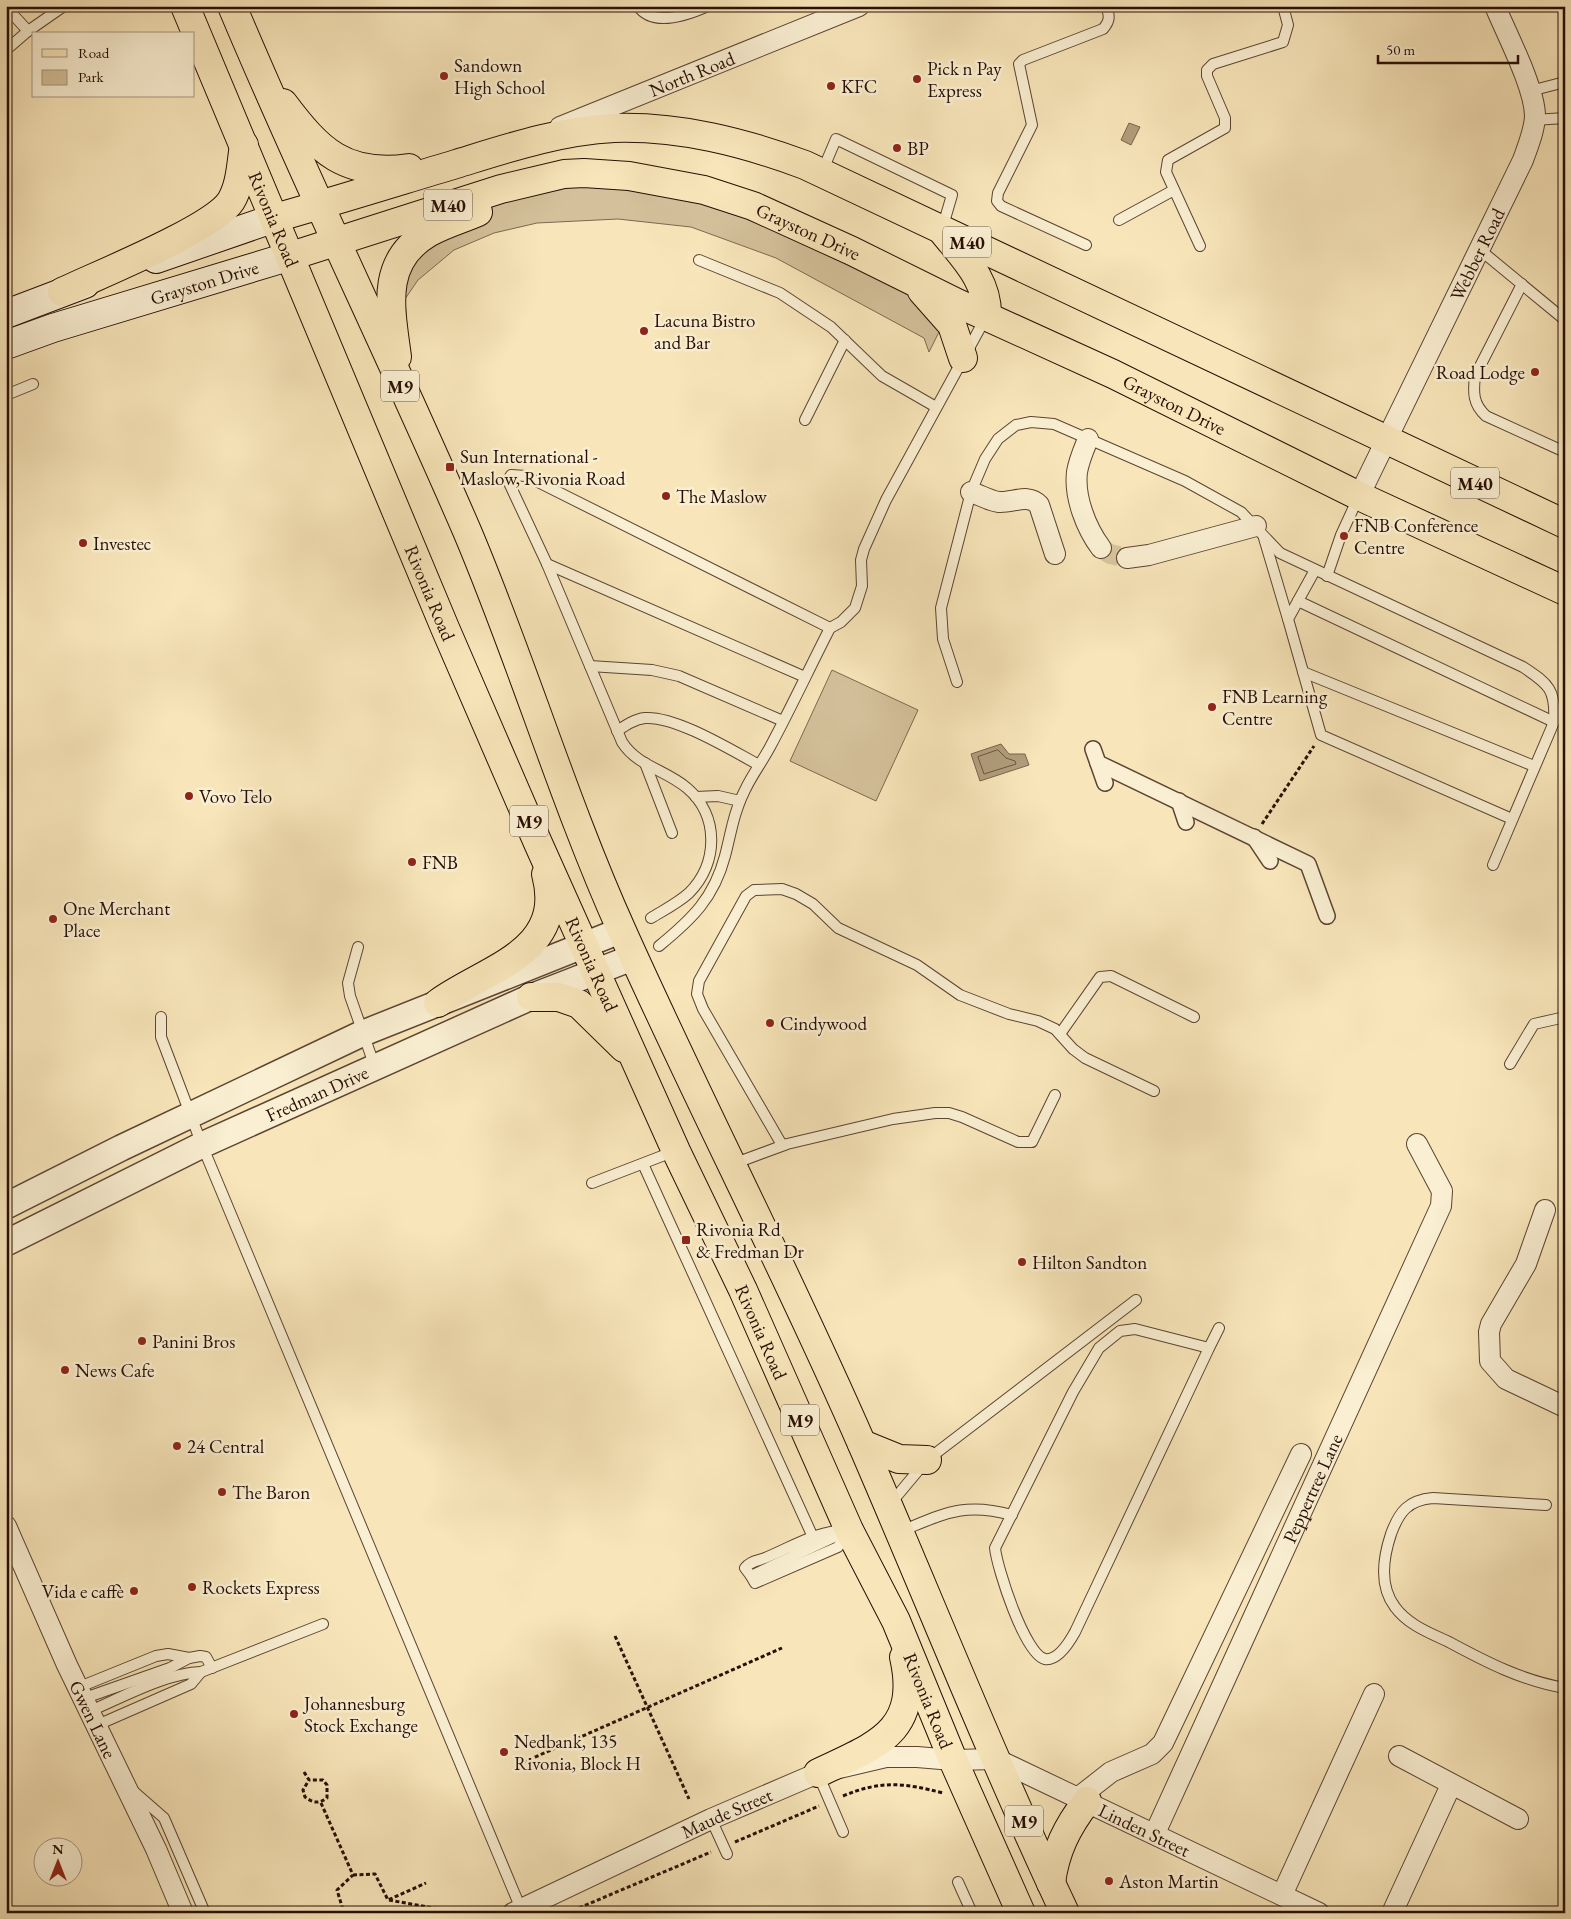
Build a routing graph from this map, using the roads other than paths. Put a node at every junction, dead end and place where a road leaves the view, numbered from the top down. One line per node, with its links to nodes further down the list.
1 (64, 6): 11 (lane)
2 (185, 6): 19 (main road, Rivonia Road / M9)
3 (232, 6): 13 (main road, Rivonia Road / M9)
4 (638, 6): 5 (lane)
5 (708, 6)
6 (1106, 6): 29 (lane)
7 (1283, 6): 23 (lane)
8 (1495, 6): 15 (street, Webber Road)
9 (6, 7): 11 (lane)
10 (850, 8): 18 (street, North Road)
11 (28, 31): 12 (lane)
12 (6, 50)
13 (259, 72): 20 (main road); 24 (main road, Rivonia Road / M9)
14 (1565, 82): 15 (lane)
15 (1530, 91): 17 (street, Webber Road)
16 (1565, 118): 17 (lane)
17 (1534, 120): 31 (street, Webber Road)
18 (526, 141): 20 (main road, Grayston Drive / M40); 21 (main road, Grayston Drive / M40)
19 (244, 143): 25 (main road, Rivonia Road / M9); 36 (main road)
20 (458, 164): 24 (main road, Grayston Drive / M40)
21 (822, 173): 27 (main road, Grayston Drive / M40); 27 (lane)
22 (564, 174): 28 (main road, Grayston Drive / M40); 34 (main road, Grayston Drive / M40); 44 (main road)
23 (1174, 190): 26 (lane); 30 (lane)
24 (318, 205): 25 (main road, Grayston Drive / M40); 28 (main road, Rivonia Road / M9)
25 (275, 218): 32 (main road, Rivonia Road / M9); 36 (main road, Grayston Drive / M40)
26 (1118, 220)
27 (942, 230): 38 (main road); 49 (main road, Grayston Drive / M40)
28 (334, 241): 32 (main road, Grayston Drive / M40); 44 (main road, Rivonia Road / M9)
29 (1086, 245)
30 (1200, 246)
31 (1479, 249): 35 (lane); 49 (street, Webber Road)
32 (291, 256): 41 (main road, Grayston Drive / M40); 83 (main road, Rivonia Road / M9)
33 (699, 260): 40 (lane)
34 (904, 276): 38 (main road, Grayston Drive / M40); 42 (main road)
35 (1522, 284): 39 (lane); 50 (lane)
36 (62, 292): 37 (main road, Grayston Drive / M40)
37 (6, 314)
38 (987, 316): 42 (lane); 52 (main road, Grayston Drive / M40)
39 (1565, 320)
40 (845, 340): 46 (lane); 47 (lane)
41 (6, 345)
42 (963, 358): 46 (lane)
43 (33, 384): 45 (lane)
44 (400, 385): 88 (main road, Rivonia Road / M9)
45 (6, 395)
46 (936, 406): 64 (lane)
47 (804, 420)
48 (1088, 438): 51 (lane); 54 (lane); 55 (street)
49 (1385, 441): 52 (street, Webber Road); 53 (main road, Grayston Drive / M40)
50 (1565, 452)
51 (972, 492): 56 (street); 68 (lane)
52 (1359, 496): 60 (lane); 61 (main road, Grayston Drive / M40)
53 (1565, 524)
54 (1260, 532): 57 (street); 59 (lane); 63 (lane)
55 (1100, 548)
56 (1055, 554)
57 (1128, 558)
58 (547, 564): 64 (lane); 65 (lane); 67 (lane)
59 (1315, 570): 60 (lane); 62 (lane)
60 (1327, 576): 70 (lane)
61 (1565, 591)
62 (1298, 601): 63 (lane); 70 (lane)
63 (1288, 619): 66 (lane)
64 (830, 628): 67 (lane)
65 (590, 666): 69 (lane); 71 (lane)
66 (1303, 672): 74 (lane); 79 (lane)
67 (804, 677): 69 (lane)
68 (958, 682)
69 (783, 721): 73 (lane)
70 (1554, 722): 74 (lane)
71 (617, 731): 72 (lane); 73 (lane)
72 (645, 763): 76 (lane); 81 (lane)
73 (759, 765): 77 (lane)
74 (1534, 766): 79 (lane)
75 (1105, 783): 78 (street)
76 (696, 796): 77 (lane); 87 (lane)
77 (740, 801): 90 (lane)
78 (1178, 801): 80 (street); 82 (street)
79 (1512, 819): 85 (lane)
80 (1186, 822)
81 (672, 833)
82 (1254, 836): 84 (street); 86 (street)
83 (538, 842): 89 (main road, Rivonia Road / M9); 95 (main road)
84 (1270, 860)
85 (1493, 865)
86 (1327, 916)
87 (651, 918)
88 (622, 930): 89 (street, Fredman Drive); 92 (main road, Rivonia Road / M9)
89 (584, 944): 93 (main road, Rivonia Road / M9); 95 (street, Fredman Drive)
90 (659, 946)
91 (358, 947): 99 (lane)
92 (634, 957): 93 (street, Fredman Drive); 112 (main road, Rivonia Road / M9)
93 (597, 971): 94 (street, Fredman Drive); 101 (main road, Rivonia Road / M9)
94 (532, 997): 101 (main road); 103 (street, Fredman Drive)
95 (438, 1003): 99 (street, Fredman Drive)
96 (161, 1017): 106 (lane)
97 (1194, 1017): 100 (lane)
98 (1565, 1017): 102 (lane)
99 (361, 1034): 103 (lane); 106 (street, Fredman Drive)
100 (1060, 1034): 104 (lane); 109 (lane)
101 (638, 1064): 110 (main road, Rivonia Road / M9)
102 (1510, 1064)
103 (375, 1067): 108 (street, Fredman Drive)
104 (1154, 1091)
105 (1055, 1095): 109 (lane)
106 (191, 1114): 108 (lane); 114 (street, Fredman Drive)
107 (1417, 1144): 153 (street, Peppertree Lane)
108 (202, 1145): 118 (street, Fredman Drive); 158 (lane)
109 (782, 1145): 112 (lane)
110 (676, 1150): 111 (lane); 121 (main road, Rivonia Road / M9)
111 (643, 1164): 113 (lane); 134 (lane)
112 (730, 1165): 119 (main road, Rivonia Road / M9)
113 (592, 1183)
114 (34, 1192): 115 (street); 116 (street, Fredman Drive)
115 (6, 1201)
116 (6, 1206)
117 (1545, 1210): 124 (street)
118 (6, 1243)
119 (792, 1291): 121 (main road); 125 (main road, Rivonia Road / M9)
120 (1136, 1300): 127 (lane)
121 (752, 1310): 132 (main road, Rivonia Road / M9)
122 (1219, 1328): 123 (lane)
123 (1209, 1348): 130 (lane); 130 (lane)
124 (1565, 1407)
125 (862, 1444): 127 (main road); 129 (main road, Rivonia Road / M9)
126 (1301, 1454): 149 (street)
127 (927, 1460): 129 (lane)
128 (1546, 1505): 140 (lane)
129 (887, 1507): 133 (main road, Rivonia Road / M9)
130 (1012, 1515): 133 (lane)
131 (6, 1526): 142 (street, Gwen Lane)
132 (849, 1530): 134 (lane); 134 (lane); 135 (main road, Rivonia Road / M9)
133 (898, 1533): 144 (main road, Rivonia Road / M9)
134 (812, 1535)
135 (896, 1621): 145 (main road, Rivonia Road / M9); 146 (main road)
136 (323, 1624): 138 (lane)
137 (189, 1658): 138 (lane); 142 (lane); 142 (lane)
138 (212, 1668): 139 (lane)
139 (202, 1672): 142 (lane); 142 (lane)
140 (1565, 1688)
141 (1374, 1694): 157 (street)
142 (86, 1706): 147 (street, Gwen Lane)
143 (1399, 1756): 148 (street)
144 (996, 1759): 145 (street, Maude Street); 149 (street, Linden Street); 156 (main road, Rivonia Road / M9)
145 (953, 1760): 146 (street, Maude Street); 162 (main road, Rivonia Road / M9)
146 (818, 1773): 150 (street, Maude Street); 152 (lane)
147 (123, 1784): 159 (street, Gwen Lane); 160 (lane)
148 (1451, 1785): 151 (street); 165 (street)
149 (1083, 1799): 153 (street, Linden Street); 156 (main road)
150 (710, 1819): 154 (lane); 158 (street, Maude Street)
151 (1518, 1819)
152 (843, 1832)
153 (1155, 1833): 157 (street, Linden Street)
154 (727, 1854)
155 (958, 1882): 161 (lane)
156 (1051, 1883): 163 (main road, Rivonia Road / M9)
157 (1282, 1895): 164 (street, Linden Street)
158 (517, 1911)
159 (183, 1913)
160 (205, 1913)
161 (972, 1913)
162 (1022, 1913)
163 (1065, 1913)
164 (1319, 1913)
165 (1392, 1913)

